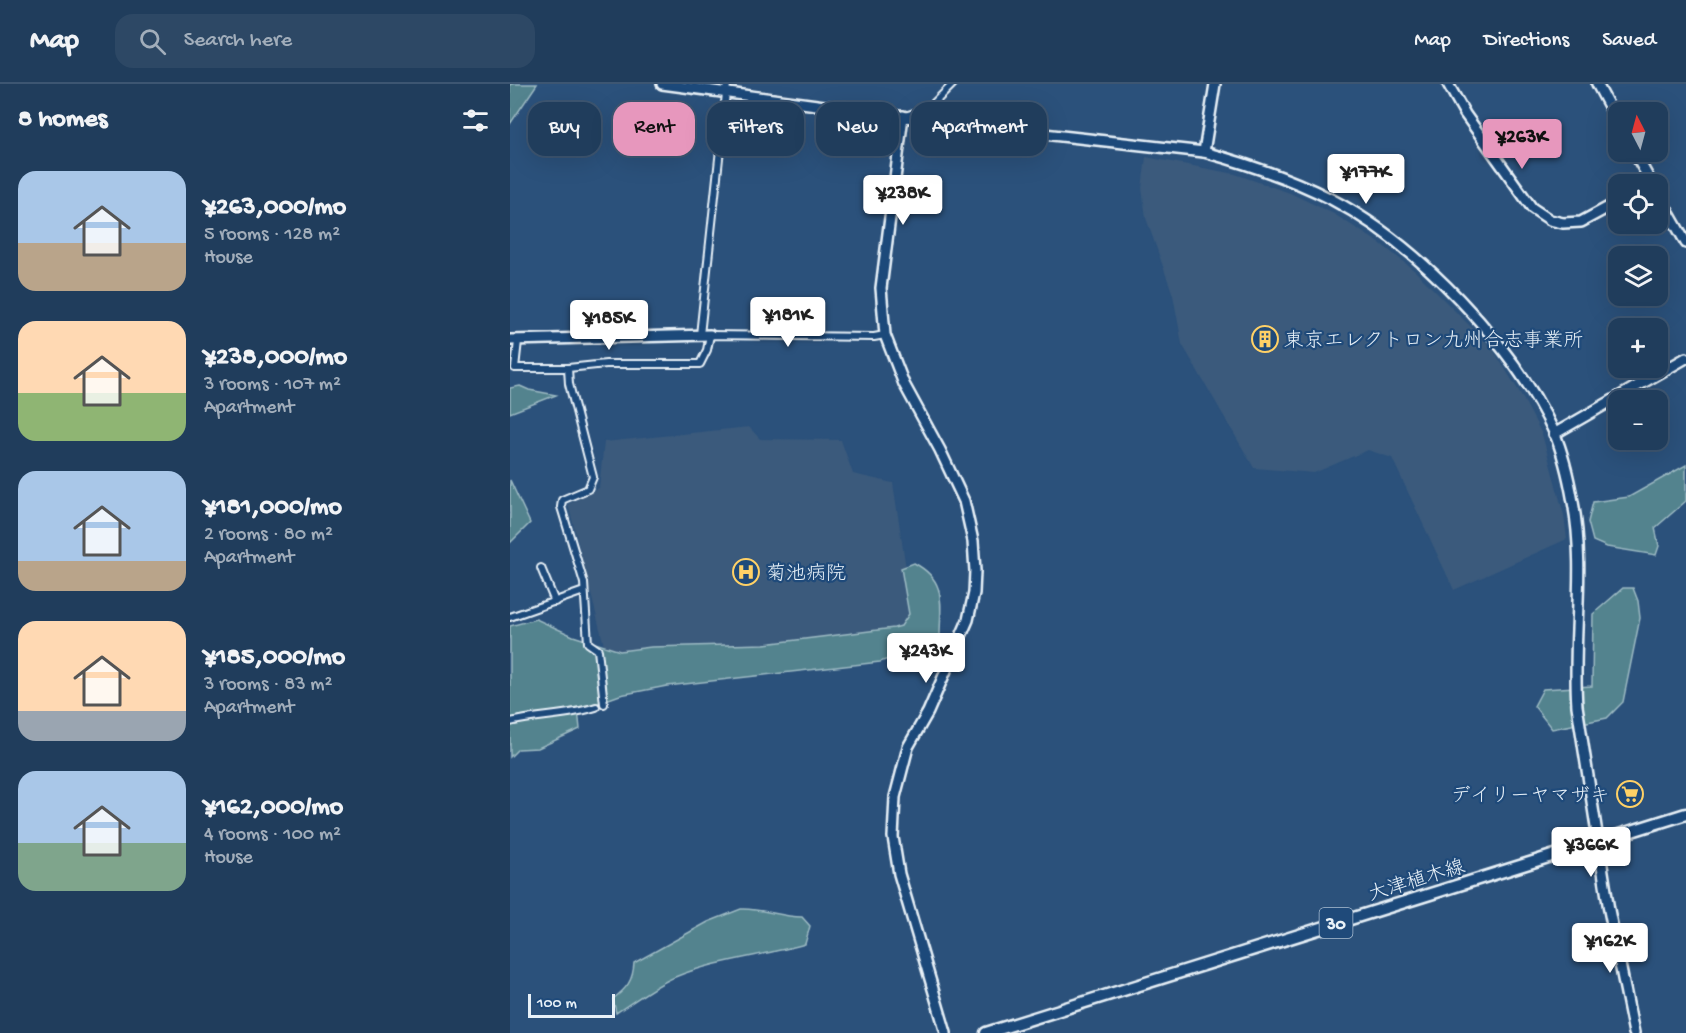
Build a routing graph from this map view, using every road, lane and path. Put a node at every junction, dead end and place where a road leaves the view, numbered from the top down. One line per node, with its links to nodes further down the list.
1 (662, 84): 6 (street)
2 (953, 84): 8 (street)
3 (1215, 84): 9 (street)
4 (1448, 84): 10 (street)
5 (1597, 84): 7 (street)
6 (726, 89): 8 (street); 13 (street)
7 (1608, 104)
8 (903, 116): 9 (street); 14 (street)
9 (1204, 152): 18 (street)
10 (1608, 207)
11 (1668, 212): 12 (street)
12 (1686, 243)
13 (705, 335): 14 (street); 15 (street); 17 (street)
14 (885, 335): 28 (street)
15 (514, 340): 17 (street)
16 (1686, 358): 18 (street)
17 (568, 368): 20 (street)
18 (1554, 434): 27 (street)
19 (542, 568): 21 (street)
20 (584, 591): 21 (street); 23 (street)
21 (555, 602): 22 (street)
22 (510, 617)
23 (604, 704)
24 (596, 707): 25 (street)
25 (510, 722)
26 (1686, 814): 27 (main road, 大津植木線 / 30)
27 (1598, 842): 29 (main road, 大津植木線 / 30); 30 (street)
28 (946, 1033)
29 (986, 1033)
30 (1634, 1033)

